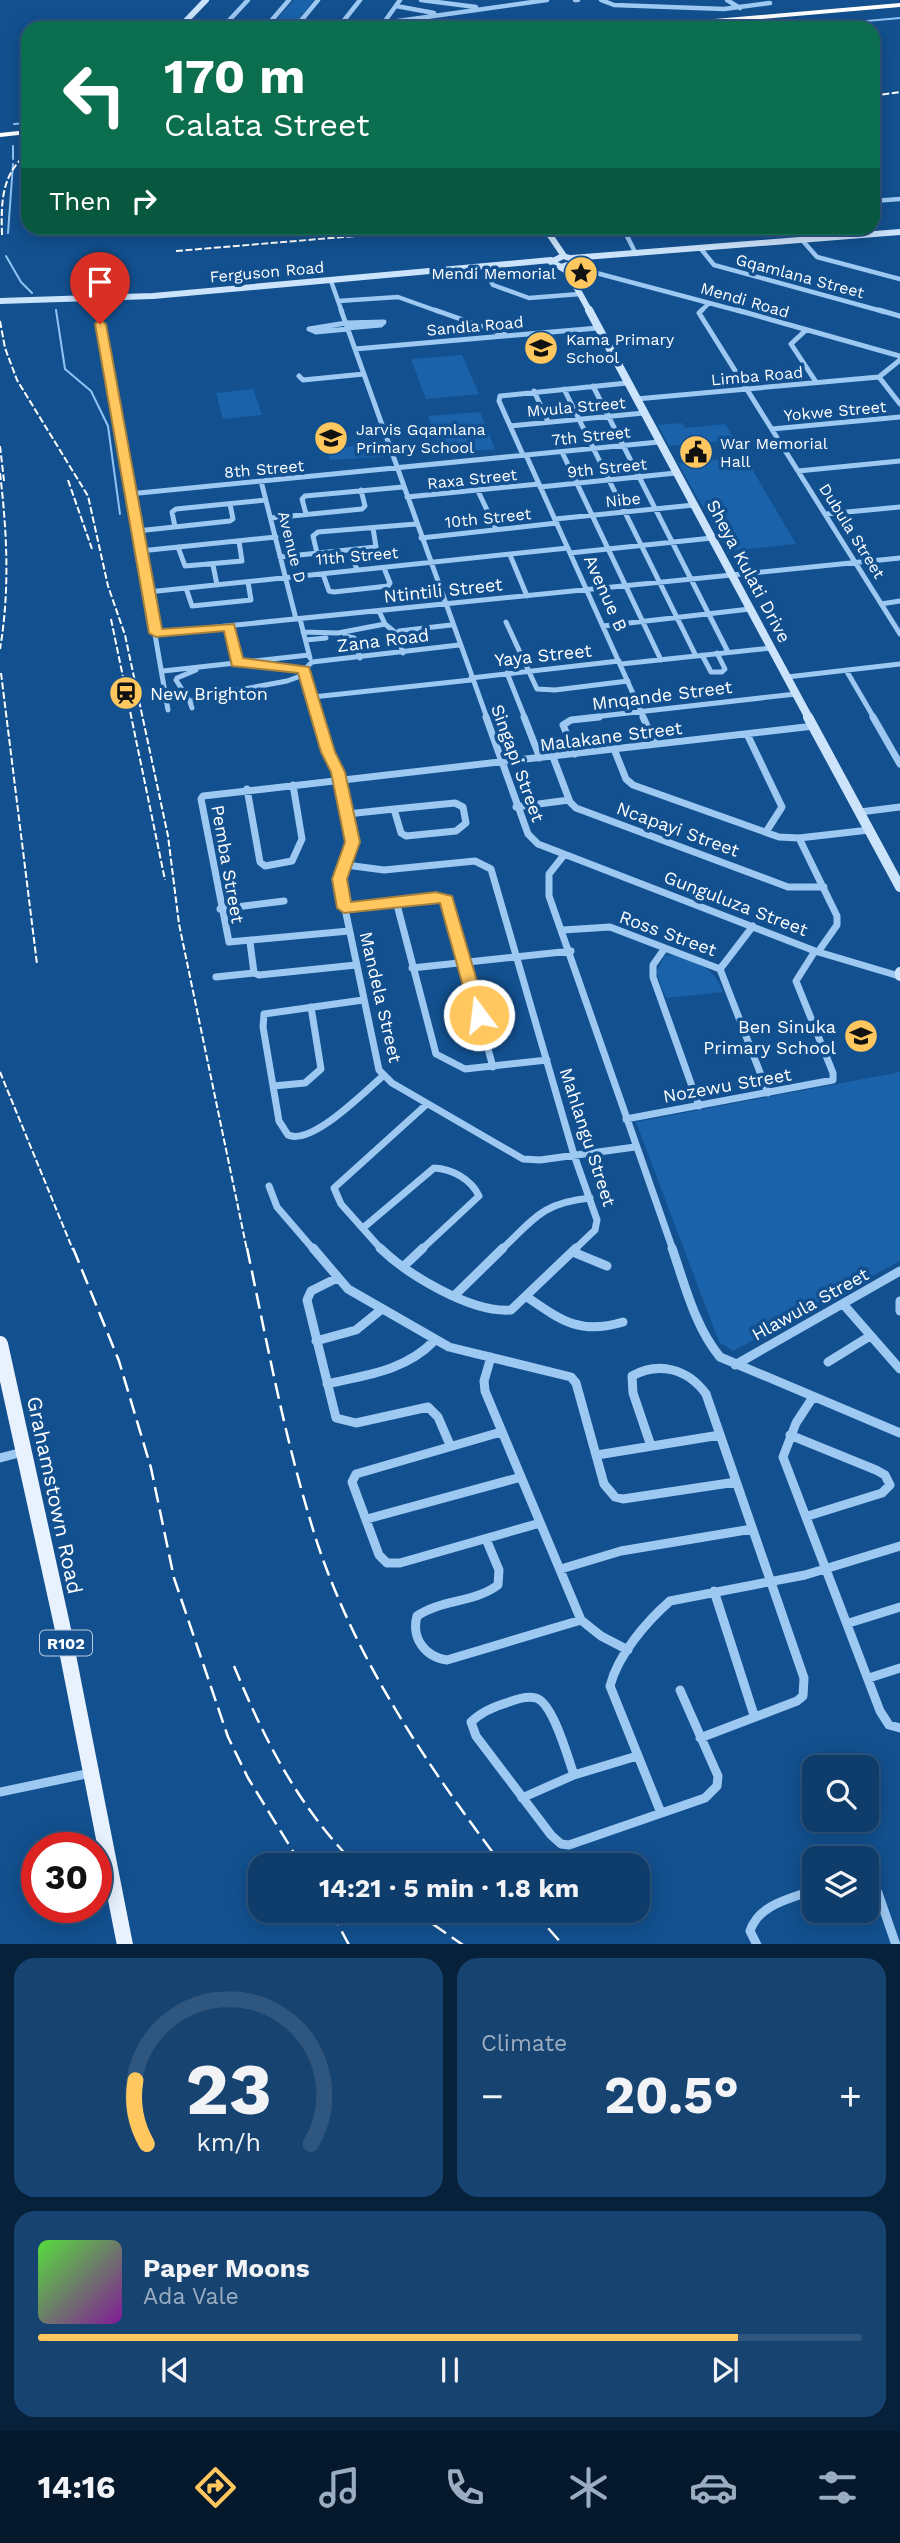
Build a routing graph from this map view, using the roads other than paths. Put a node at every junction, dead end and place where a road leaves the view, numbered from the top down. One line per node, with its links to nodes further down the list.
1 (197, 0): 20 (street)
2 (206, 0): 21 (street)
3 (248, 0): 22 (street)
4 (289, 0): 23 (street)
5 (318, 0): 24 (street)
6 (360, 0): 25 (street)
7 (400, 0): 15 (street)
8 (421, 0): 14 (street)
9 (447, 0): 14 (street)
10 (547, 0): 17 (street)
11 (601, 0): 18 (street)
12 (727, 0): 18 (street)
13 (762, 0): 18 (street)
14 (441, 4): 17 (street)
15 (396, 6): 19 (street); 26 (street)
16 (900, 7): 28 (highway); 29 (highway)
17 (487, 8): 19 (street)
18 (740, 8)
19 (441, 15): 27 (street)
20 (177, 21)
21 (186, 21)
22 (228, 21)
23 (271, 21)
24 (301, 21)
25 (344, 21)
26 (385, 21)
27 (398, 21)
28 (718, 21)
29 (769, 21)
30 (21, 136): 31 (highway)
31 (0, 137)
32 (900, 199): 33 (street)
33 (880, 200)
34 (900, 232): 35 (street, Ferguson Road)
35 (880, 234)
36 (549, 235): 42 (street)
37 (626, 235): 41 (street)
38 (863, 235): 39 (street, Ferguson Road)
39 (802, 240): 40 (street, Ferguson Road); 44 (street)
40 (701, 249): 41 (street, Ferguson Road); 51 (street, Gqamlana Street)
41 (636, 254): 42 (street, Ferguson Road)
42 (566, 263): 43 (street, Ferguson Road); 46 (street, Sheya Kulati Drive); 50 (street, Mendi Road)
43 (484, 268): 45 (street, Ferguson Road); 46 (street)
44 (900, 279)
45 (331, 281): 47 (street, Ferguson Road); 49 (street, Singapi Street)
46 (580, 294): 53 (street, Sheya Kulati Drive)
47 (97, 298): 48 (street, Ferguson Road); 93 (street)
48 (0, 301)
49 (338, 301): 52 (street, Singapi Street); 55 (street)
50 (709, 303): 54 (street, Mendi Road); 65 (street, Dubula Street)
51 (900, 316)
52 (347, 326): 52 (street); 52 (street); 56 (street, Singapi Street)
53 (598, 328): 55 (street, Sandla Road); 62 (street, Sheya Kulati Drive)
54 (806, 330): 57 (street, Mendi Road); 61 (street)
55 (507, 335): 56 (street, Sandla Road)
56 (355, 349): 58 (street, Singapi Street)
57 (900, 358): 60 (street)
58 (364, 374): 59 (street); 82 (street, Singapi Street)
59 (299, 376)
60 (879, 377): 61 (street, Limba Road); 68 (street)
61 (816, 382): 65 (street, Limba Road)
62 (627, 383): 63 (street); 67 (street, Sheya Kulati Drive)
63 (593, 386): 64 (street); 70 (street)
64 (564, 389): 66 (street); 72 (street)
65 (747, 389): 67 (street, Limba Road); 75 (street, Dubula Street)
66 (534, 391): 73 (street); 74 (street, Avenue B)
67 (636, 399): 69 (street, Sheya Kulati Drive)
68 (899, 400)
69 (643, 413): 70 (street, Mvula Street); 76 (street, Sheya Kulati Drive)
70 (608, 416): 72 (street, Mvula Street); 77 (street)
71 (900, 417): 75 (street, Yokwe Street)
72 (579, 419): 73 (street, Mvula Street); 78 (street)
73 (548, 422): 74 (street, Mvula Street)
74 (510, 426): 80 (street, Avenue B)
75 (772, 429): 83 (street, Dubula Street)
76 (659, 442): 77 (street, 7th Street); 84 (street, Sheya Kulati Drive)
77 (623, 446): 78 (street, 7th Street); 85 (street)
78 (593, 449): 79 (street, 7th Street); 86 (street)
79 (562, 452): 80 (street, 7th Street); 88 (street)
80 (525, 455): 82 (street, 8th Street); 89 (street, Avenue B)
81 (900, 461): 83 (street)
82 (397, 468): 87 (street, 8th Street); 90 (street, Singapi Street)
83 (799, 471): 102 (street, Dubula Street)
84 (676, 473): 85 (street, 9th Street); 97 (street, Sheya Kulati Drive)
85 (640, 477): 86 (street, 9th Street); 99 (street)
86 (608, 480): 88 (street, 9th Street); 100 (street)
87 (261, 481): 93 (street, 8th Street); 95 (street, Avenue D)
88 (577, 483): 89 (street, 9th Street); 103 (street)
89 (540, 485): 92 (street, Raxa Street); 105 (street, Avenue B)
90 (403, 486): 91 (street); 94 (street, Singapi Street)
91 (361, 490): 101 (street); 101 (street)
92 (478, 491): 94 (street, Raxa Street); 109 (street)
93 (130, 494): 110 (street)
94 (407, 497): 106 (street, Singapi Street)
95 (266, 500): 96 (street); 104 (street, Avenue D)
96 (230, 504): 107 (street); 107 (street)
97 (694, 505): 99 (street, Nibe); 113 (street, Sheya Kulati Drive)
98 (900, 507): 102 (street)
99 (656, 509): 100 (street, Nibe); 115 (street)
100 (625, 512): 103 (street, Nibe); 116 (street)
101 (306, 514): 104 (street)
102 (826, 514): 126 (street, Dubula Street)
103 (592, 515): 105 (street, Nibe); 118 (street)
104 (271, 518): 111 (street, Avenue D)
105 (556, 521): 109 (street, 10th Street); 121 (street, Avenue B)
106 (416, 524): 108 (street); 112 (street, Singapi Street)
107 (175, 527): 110 (street)
108 (373, 528): 119 (street); 122 (street)
109 (496, 529): 112 (street, 10th Street)
110 (137, 531): 120 (street)
111 (276, 537): 114 (street); 124 (street, Avenue D)
112 (421, 537): 127 (street, Singapi Street)
113 (712, 538): 115 (street, 11th Street); 132 (street, Sheya Kulati Drive)
114 (239, 541): 117 (street); 128 (street)
115 (674, 542): 116 (street, 11th Street); 134 (street)
116 (642, 545): 118 (street, 11th Street); 136 (street)
117 (178, 547): 120 (street); 128 (street)
118 (610, 549): 121 (street, 11th Street); 138 (street)
119 (350, 550): 122 (street); 130 (street)
120 (140, 551): 141 (street)
121 (569, 551): 123 (street, 11th Street); 140 (street, Avenue B)
122 (317, 553): 124 (street)
123 (510, 555): 127 (street, 11th Street); 142 (street)
124 (281, 557): 133 (street, Avenue D)
125 (900, 558): 126 (street, Ntintili Street)
126 (854, 562): 132 (street, Ntintili Street); 145 (street, Dubula Street)
127 (430, 563): 129 (street, 11th Street); 144 (street, Singapi Street)
128 (213, 565): 137 (street)
129 (384, 568): 130 (street, 11th Street); 131 (street)
130 (357, 570): 131 (street, 11th Street)
131 (323, 574): 133 (street, 11th Street)
132 (732, 575): 134 (street, Ntintili Street); 146 (street, Sheya Kulati Drive)
133 (285, 577): 135 (street, 11th Street); 150 (street, Avenue D)
134 (693, 579): 136 (street, Ntintili Street); 148 (street)
135 (248, 582): 137 (street, 11th Street); 139 (street)
136 (659, 582): 138 (street, Ntintili Street); 149 (street)
137 (217, 585): 139 (street, 11th Street)
138 (625, 586): 140 (street, Ntintili Street); 151 (street)
139 (186, 588): 141 (street, 11th Street)
140 (587, 590): 142 (street, Ntintili Street); 156 (street, Avenue B)
141 (148, 592): 158 (street)
142 (527, 596): 144 (street, Ntintili Street)
143 (900, 601): 145 (street)
144 (445, 604): 147 (street, Ntintili Street); 154 (street, Singapi Street)
145 (881, 604): 160 (street, Dubula Street)
146 (750, 609): 148 (street); 164 (street, Sheya Kulati Drive)
147 (379, 611): 150 (street, Ntintili Street); 153 (street)
148 (710, 613): 149 (street); 165 (street)
149 (677, 617): 151 (street); 168 (street)
150 (298, 619): 155 (street, Ntintili Street); 157 (street)
151 (643, 621): 156 (street); 171 (street)
152 (506, 622): 180 (street)
153 (385, 624): 159 (street); 161 (street)
154 (451, 625): 159 (street); 163 (street, Singapi Street)
155 (230, 626): 158 (street, Ntintili Street); 174 (street)
156 (603, 626): 173 (street, Avenue B)
157 (303, 632): 161 (street); 162 (street)
158 (156, 633): 179 (street)
159 (397, 634): 166 (street)
160 (900, 634)
161 (316, 636): 162 (street); 169 (street)
162 (306, 640): 170 (street)
163 (459, 645): 166 (street, Zana Road); 185 (street, Singapi Street)
164 (771, 648): 165 (street, Yaya Street); 183 (street, Sheya Kulati Drive)
165 (728, 652): 167 (street, Yaya Street)
166 (403, 653): 169 (street, Zana Road)
167 (717, 653): 168 (street, Yaya Street); 168 (street)
168 (699, 655): 171 (street, Yaya Street)
169 (360, 657): 170 (street, Zana Road)
170 (311, 658): 172 (street, Zana Road); 181 (street)
171 (661, 660): 173 (street, Yaya Street)
172 (249, 662): 174 (street); 181 (street)
173 (620, 662): 180 (street, Yaya Street); 186 (street, Avenue B)
174 (237, 663): 176 (street)
175 (900, 664): 178 (street)
176 (204, 667): 177 (street); 184 (street)
177 (181, 669): 179 (street); 184 (street)
178 (846, 670): 183 (street); 200 (street)
179 (163, 671): 187 (street)
180 (526, 671): 182 (street, Yaya Street); 186 (street)
181 (305, 672): 184 (street); 189 (street, Mandela Street)
182 (508, 673): 185 (street, Yaya Street); 198 (street)
183 (787, 677): 188 (street, Sheya Kulati Drive)
184 (177, 679): 187 (street)
185 (471, 679): 189 (street, Yaya Street); 199 (street, Singapi Street)
186 (628, 681): 191 (street, Avenue B)
187 (165, 688): 190 (street)
188 (796, 694): 191 (street, Mnqande Street); 192 (street, Sheya Kulati Drive)
189 (313, 697): 201 (street, Mandela Street)
190 (168, 710)
191 (641, 712): 194 (street, Avenue B); 196 (street, Mnqande Street)
192 (814, 726): 193 (street, Malakane Street); 209 (street, Sheya Kulati Drive)
193 (747, 734): 194 (street, Malakane Street); 212 (street)
194 (655, 744): 195 (street, Malakane Street)
195 (614, 749): 196 (street, Malakane Street); 212 (street)
196 (575, 754): 197 (street, Malakane Street)
197 (552, 757): 198 (street, Malakane Street); 205 (street)
198 (540, 758): 199 (street, Malakane Street)
199 (500, 763): 201 (street, Malakane Street); 206 (street, Singapi Street)
200 (900, 764)
201 (340, 780): 202 (street, Malakane Street); 210 (street, Mandela Street)
202 (293, 785): 203 (street, Malakane Street); 203 (street)
203 (247, 789): 204 (street, Malakane Street)
204 (203, 796): 221 (street, Pemba Street)
205 (569, 800): 206 (street); 216 (street, Ncapayi Street)
206 (516, 807): 214 (street, Singapi Street)
207 (900, 807): 209 (street)
208 (394, 809): 208 (street); 210 (street)
209 (860, 812): 211 (street, Sheya Kulati Drive)
210 (347, 814): 215 (street, Mandela Street)
211 (869, 830): 213 (street); 217 (street, Sheya Kulati Drive)
212 (766, 832): 213 (street)
213 (799, 838): 216 (street)
214 (564, 855): 222 (street, Gunguluza Street); 223 (street)
215 (346, 865): 220 (street, Mandela Street); 229 (street, Mahlangu Street)
216 (824, 887): 228 (street)
217 (900, 887)
218 (284, 901): 221 (street)
219 (396, 901): 220 (street); 230 (street); 232 (street)
220 (344, 908): 224 (street, Mandela Street)
221 (220, 909): 225 (street, Pemba Street)
222 (753, 926): 228 (street, Gunguluza Street); 233 (street)
223 (563, 930): 226 (street, Ross Street); 227 (street)
224 (349, 931): 225 (street, Pemba Street); 231 (street, Mandela Street)
225 (250, 942): 234 (street)
226 (666, 948): 233 (street, Ross Street); 245 (street)
227 (570, 951): 229 (street); 246 (street)
228 (817, 951): 235 (street, Gunguluza Street); 243 (street, Nozewu Street)
229 (517, 957): 230 (street); 239 (street, Mahlangu Street)
230 (466, 962): 232 (street); 240 (street)
231 (356, 965): 234 (street); 237 (street, Mandela Street)
232 (412, 968): 240 (street)
233 (720, 969): 243 (street)
234 (254, 973): 236 (street)
235 (900, 975)
236 (216, 977)
237 (363, 1000): 238 (street); 241 (street, Mandela Street)
238 (311, 1006): 242 (street); 242 (street)
239 (547, 1060): 240 (street); 248 (street, Mahlangu Street)
240 (493, 1067)
241 (383, 1076): 242 (street); 244 (street, Mandela Street)
242 (273, 1086)
243 (768, 1093): 245 (street, Nozewu Street)
244 (427, 1104): 248 (street, Mandela Street); 251 (street, Mahlangu Street)
245 (699, 1105): 246 (street, Nozewu Street)
246 (626, 1119): 247 (street)
247 (635, 1147): 248 (street, Mandela Street); 270 (street)
248 (574, 1155): 250 (street, Mahlangu Street)
249 (269, 1186): 256 (street)
250 (590, 1198): 252 (street, Mahlangu Street); 257 (street)
251 (363, 1228): 253 (street, Mahlangu Street); 253 (street)
252 (573, 1252): 254 (street); 258 (street, Mahlangu Street)
253 (404, 1266): 257 (street, Mahlangu Street)
254 (607, 1266)
255 (900, 1271): 260 (street, Hlawula Street)
256 (337, 1278): 261 (street); 265 (street)
257 (456, 1294): 258 (street, Mahlangu Street)
258 (527, 1297): 263 (street)
259 (900, 1301): 262 (street)
260 (845, 1305): 264 (street); 270 (street, Hlawula Street)
261 (382, 1308): 265 (street); 266 (street)
262 (900, 1311)
263 (624, 1322)
264 (870, 1336): 269 (street); 271 (street)
265 (316, 1340): 272 (street)
266 (434, 1341): 268 (street); 272 (street)
267 (0, 1344): 280 (main road, Grahamstown Road / R102)
268 (491, 1357): 274 (street); 281 (street)
269 (828, 1362)
270 (735, 1365): 273 (street)
271 (900, 1369)
272 (327, 1384): 278 (street)
273 (813, 1396): 275 (street); 277 (street)
274 (501, 1432): 278 (street); 283 (street)
275 (900, 1433)
276 (720, 1435): 279 (street); 279 (street); 284 (street)
277 (790, 1435): 285 (street); 285 (street)
278 (450, 1445): 286 (street)
279 (651, 1446): 281 (street)
280 (24, 1452): 282 (street); 306 (main road, Grahamstown Road / R102)
281 (597, 1455): 284 (street)
282 (0, 1458)
283 (521, 1477): 286 (street); 287 (street)
284 (736, 1482): 288 (street)
285 (808, 1516): 292 (street)
286 (367, 1519): 289 (street)
287 (540, 1523): 289 (street); 291 (street)
288 (752, 1529): 291 (street); 293 (street)
289 (486, 1539): 296 (street)
290 (900, 1546): 292 (street)
291 (561, 1569): 296 (street)
292 (828, 1569): 293 (street); 297 (street)
293 (770, 1582): 294 (street); 302 (street)
294 (713, 1591): 298 (street); 302 (street)
295 (900, 1607): 297 (street)
296 (581, 1620): 298 (street)
297 (849, 1623): 300 (street)
298 (628, 1650): 305 (street)
299 (900, 1668): 300 (street)
300 (869, 1678): 303 (street)
301 (680, 1690): 304 (street)
302 (754, 1715): 304 (street)
303 (900, 1728)
304 (700, 1738): 310 (street)
305 (637, 1756): 307 (street); 310 (street)
306 (92, 1773): 308 (street); 313 (main road, Grahamstown Road / R102)
307 (574, 1775): 309 (street); 309 (street)
308 (0, 1792)
309 (522, 1798): 310 (street)
310 (661, 1813)
311 (802, 1895): 314 (street)
312 (879, 1896): 315 (street)
313 (125, 1944)
314 (757, 1944)
315 (897, 1944)

